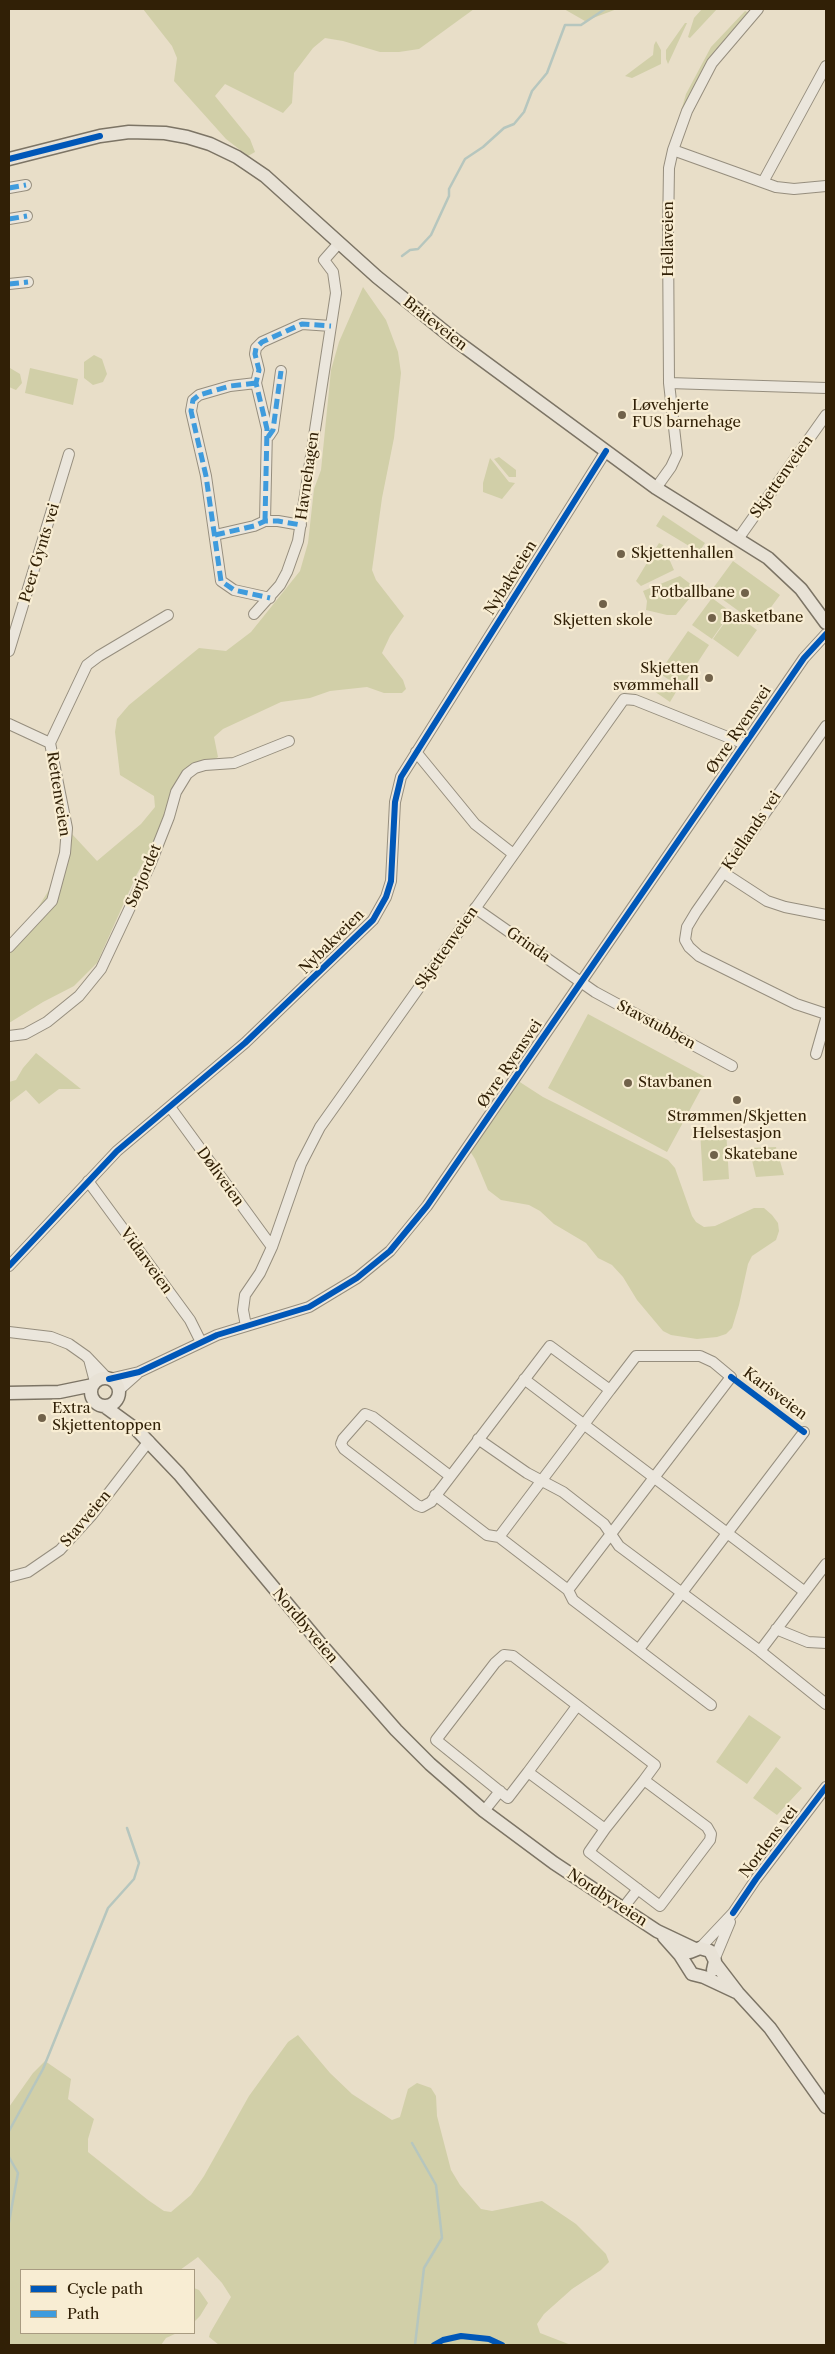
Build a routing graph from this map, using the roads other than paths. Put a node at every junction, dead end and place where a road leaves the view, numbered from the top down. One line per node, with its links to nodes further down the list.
1 (758, 9): 3 (street, Hellaveien)
2 (826, 66): 5 (street)
3 (673, 150): 5 (street); 17 (street, Hellaveien)
4 (12, 159): 11 (main road, Bråteveien)
5 (763, 182): 7 (street)
6 (26, 185): 8 (street)
7 (826, 186)
8 (9, 188)
9 (27, 216): 10 (street)
10 (9, 219)
11 (338, 243): 14 (street, Havnehagen); 21 (main road, Bråteveien)
12 (28, 282): 13 (street)
13 (9, 284)
14 (331, 326): 16 (street); 25 (street, Havnehagen)
15 (281, 371): 20 (street)
16 (256, 383): 20 (street); 26 (street)
17 (669, 383): 18 (street); 23 (street, Hellaveien)
18 (826, 388)
19 (826, 415): 27 (street, Skjettenveien)
20 (268, 438): 24 (street)
21 (606, 451): 23 (main road, Bråteveien); 39 (street, Nybakveien)
22 (69, 454): 33 (street, Peer Gynts vei)
23 (656, 488): 27 (main road, Bråteveien)
24 (265, 521): 25 (street); 26 (street)
25 (301, 525): 28 (street, Havnehagen)
26 (215, 535): 28 (street)
27 (738, 539): 31 (main road, Bråteveien)
28 (270, 598): 29 (street, Havnehagen)
29 (254, 614)
30 (168, 615): 37 (street, Rettenveien)
31 (826, 623)
32 (826, 634): 38 (street, Øvre Ryensvei)
33 (9, 651)
34 (9, 724): 37 (street)
35 (826, 726): 41 (street, Kiellands vei)
36 (289, 741): 48 (street, Sørjordet)
37 (50, 743): 44 (street, Rettenveien)
38 (745, 744): 40 (street, Skjettenveien); 45 (street, Øvre Ryensvei)
39 (416, 752): 40 (street); 51 (street, Nybakveien)
40 (512, 853): 42 (street, Skjettenveien)
41 (724, 873): 43 (street); 46 (street, Kiellands vei)
42 (475, 908): 45 (street, Grinda); 53 (street, Skjettenveien)
43 (826, 915)
44 (9, 947)
45 (581, 982): 50 (street, Stavstubben); 55 (street, Øvre Ryensvei)
46 (826, 1014)
47 (826, 1019): 49 (street)
48 (9, 1036)
49 (816, 1054)
50 (732, 1066)
51 (170, 1107): 52 (street, Nybakveien); 53 (street, Døliveien)
52 (88, 1182): 54 (street, Nybakveien); 57 (street, Vidarveien)
53 (272, 1247): 55 (street, Skjettenveien)
54 (9, 1266)
55 (246, 1326): 57 (street, Øvre Ryensvei)
56 (9, 1332): 60 (street)
57 (201, 1342): 58 (street, Øvre Ryensvei)
58 (139, 1372): 60 (street, Øvre Ryensvei); 64 (street, Øvre Ryensvei)
59 (524, 1379): 61 (street); 66 (street); 69 (street)
60 (101, 1381): 62 (main road); 64 (main road); 65 (main road)
61 (610, 1390): 66 (street, Karisveien); 72 (street, Karisveien)
62 (59, 1392): 63 (main road); 65 (main road)
63 (9, 1393)
64 (119, 1393): 65 (main road); 67 (main road, Nordbyveien)
65 (99, 1403): 67 (main road, Nordbyveien)
66 (584, 1424): 72 (street); 73 (street, Karisveien)
67 (138, 1430): 70 (main road, Nordbyveien)
68 (804, 1432): 75 (street, Karisveien)
69 (478, 1439): 71 (street); 73 (street)
70 (149, 1442): 79 (street, Stavveien); 94 (main road, Nordbyveien)
71 (450, 1476): 74 (street); 74 (street)
72 (654, 1478): 75 (street); 76 (street, Karisveien)
73 (542, 1482): 76 (street); 77 (street, Karisveien)
74 (435, 1495): 77 (street)
75 (727, 1533): 81 (street); 82 (street, Karisveien)
76 (611, 1535): 80 (street, Karisveien); 82 (street)
77 (499, 1537): 80 (street)
78 (826, 1564): 81 (street)
79 (9, 1576)
80 (568, 1590): 85 (street)
81 (805, 1592): 83 (street)
82 (682, 1593): 85 (street, Karisveien); 86 (street)
83 (776, 1629): 84 (street); 86 (street)
84 (826, 1643)
85 (639, 1649): 88 (street)
86 (760, 1651): 87 (street)
87 (826, 1704)
88 (711, 1705)
89 (577, 1706): 90 (street); 91 (street, Nordbyveien); 93 (street, Nordbyveien)
90 (528, 1772): 93 (street); 95 (street)
91 (644, 1780): 95 (street, Nordbyveien); 96 (street, Nordbyveien)
92 (826, 1787): 98 (street, Nordens vei)
93 (500, 1792): 94 (street)
94 (484, 1812): 97 (main road, Nordbyveien)
95 (605, 1829): 96 (street, Nordbyveien)
96 (638, 1888): 97 (street)
97 (623, 1908): 99 (main road, Nordbyveien)
98 (733, 1914): 100 (street, Nordens vei); 101 (street, Nordens vei)
99 (657, 1931): 100 (main road, Nordbyveien); 102 (main road, Nordbyveien)
100 (698, 1948): 101 (main road, Nordbyveien); 102 (main road)
101 (715, 1961): 103 (main road); 104 (main road, Nordbyveien)
102 (686, 1963): 103 (main road, Nordbyveien)
103 (704, 1977): 104 (main road, Nordbyveien)
104 (738, 1993): 105 (main road, Nordbyveien)
105 (826, 2107)

